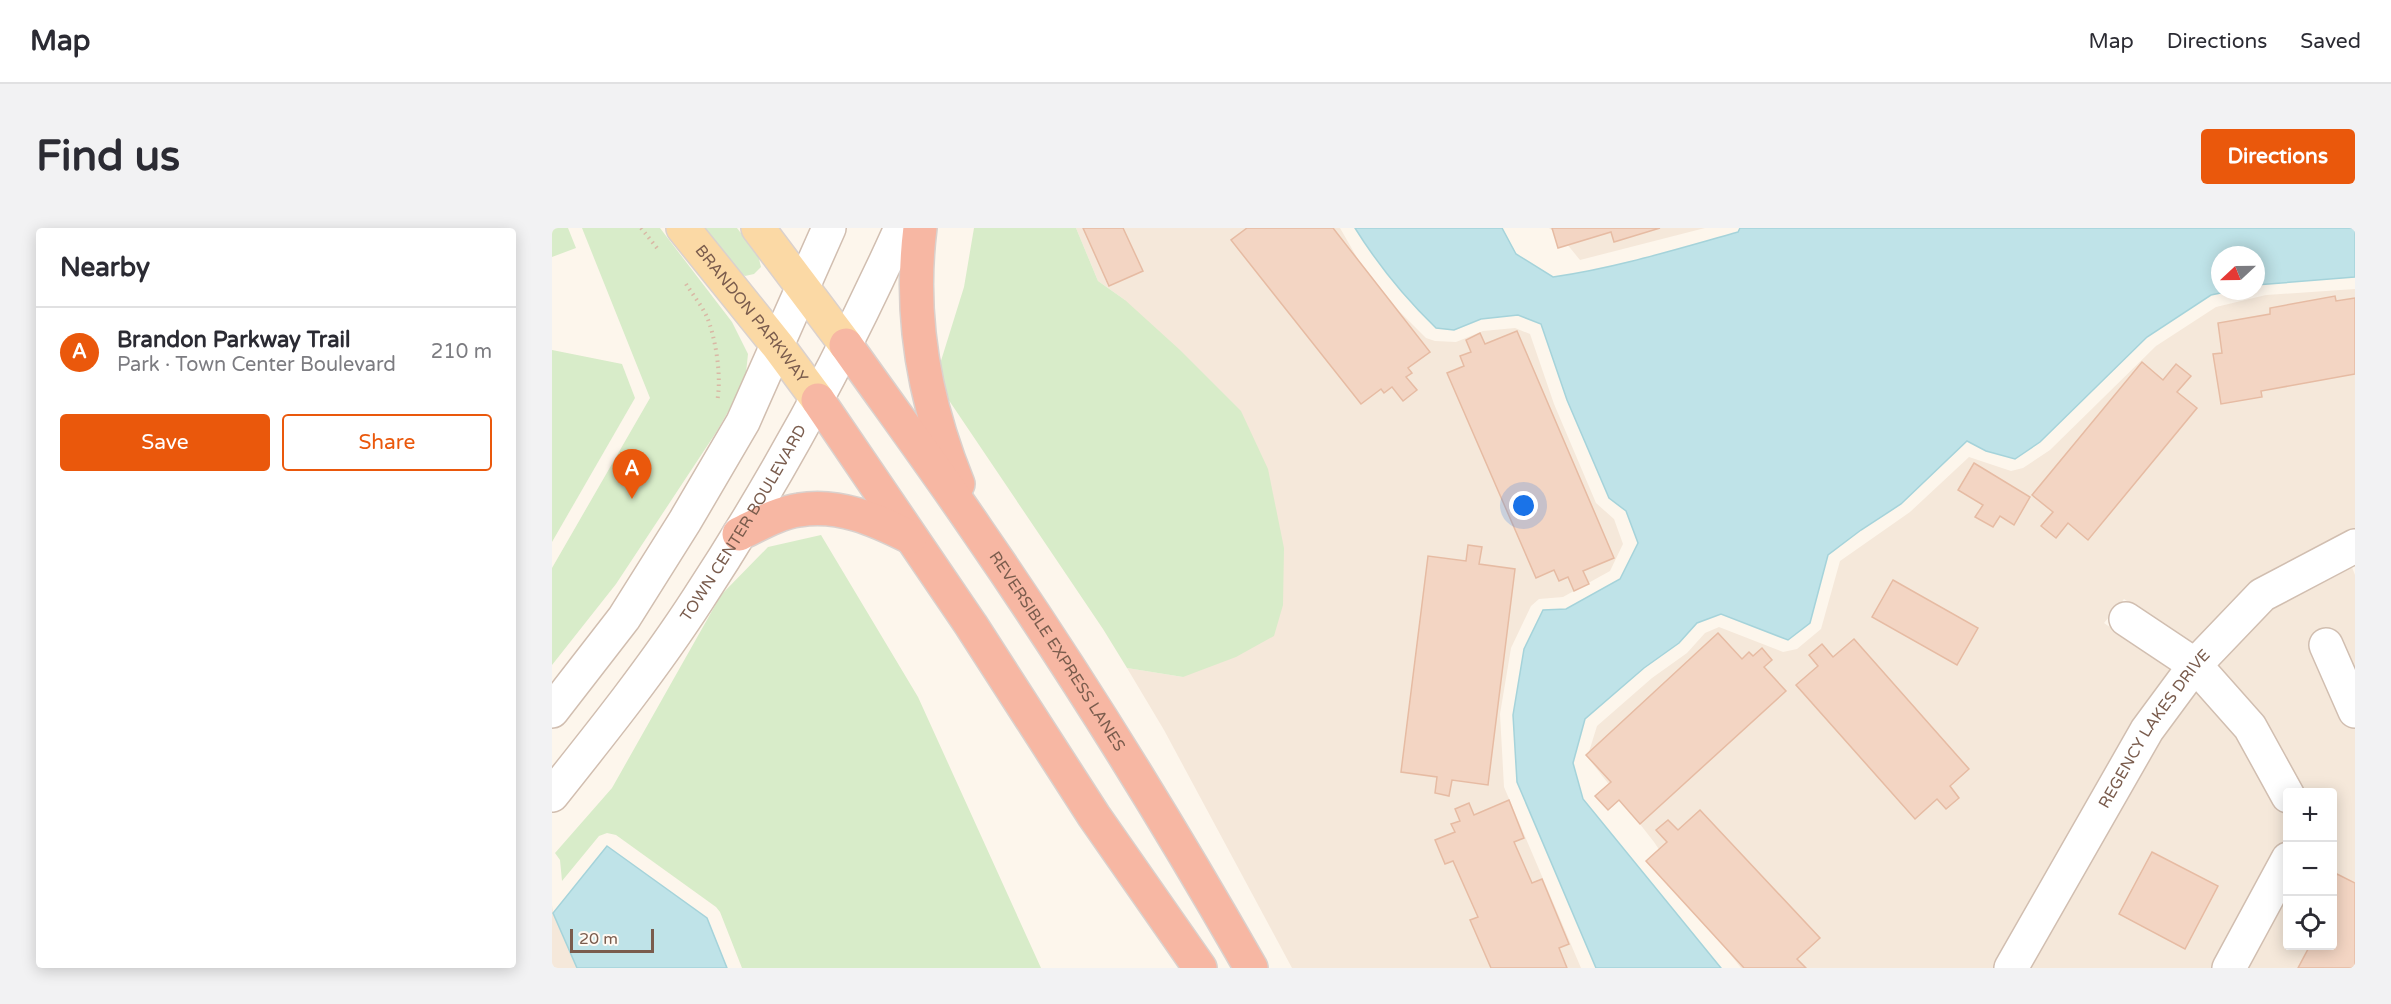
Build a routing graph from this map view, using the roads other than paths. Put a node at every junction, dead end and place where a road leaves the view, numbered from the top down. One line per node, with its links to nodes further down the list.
1 (683, 228): 8 (main road, BRANDON PARKWAY)
2 (758, 228): 6 (main road)
3 (830, 228): 6 (street)
4 (901, 228): 7 (street, TOWN CENTER BOULEVARD)
5 (920, 228): 10 (highway)
6 (804, 288): 7 (main road); 8 (street)
7 (846, 345): 9 (street, TOWN CENTER BOULEVARD); 10 (highway, REVERSIBLE EXPRESS LANES)
8 (778, 346): 9 (main road, BRANDON PARKWAY); 17 (street)
9 (818, 400): 11 (street, TOWN CENTER BOULEVARD); 12 (highway)
10 (977, 530): 23 (highway, REVERSIBLE EXPRESS LANES)
11 (740, 534): 12 (highway); 20 (street, TOWN CENTER BOULEVARD)
12 (910, 537): 22 (highway)
13 (2355, 546): 16 (street, REGENCY LAKES DRIVE)
14 (2126, 619): 16 (street)
15 (2326, 645): 18 (street)
16 (2195, 665): 19 (street); 24 (street, REGENCY LAKES DRIVE)
17 (552, 711)
18 (2355, 711)
19 (2284, 788)
20 (552, 795)
21 (2283, 868): 25 (street)
22 (1200, 968)
23 (1251, 968)
24 (2011, 968)
25 (2229, 968)

